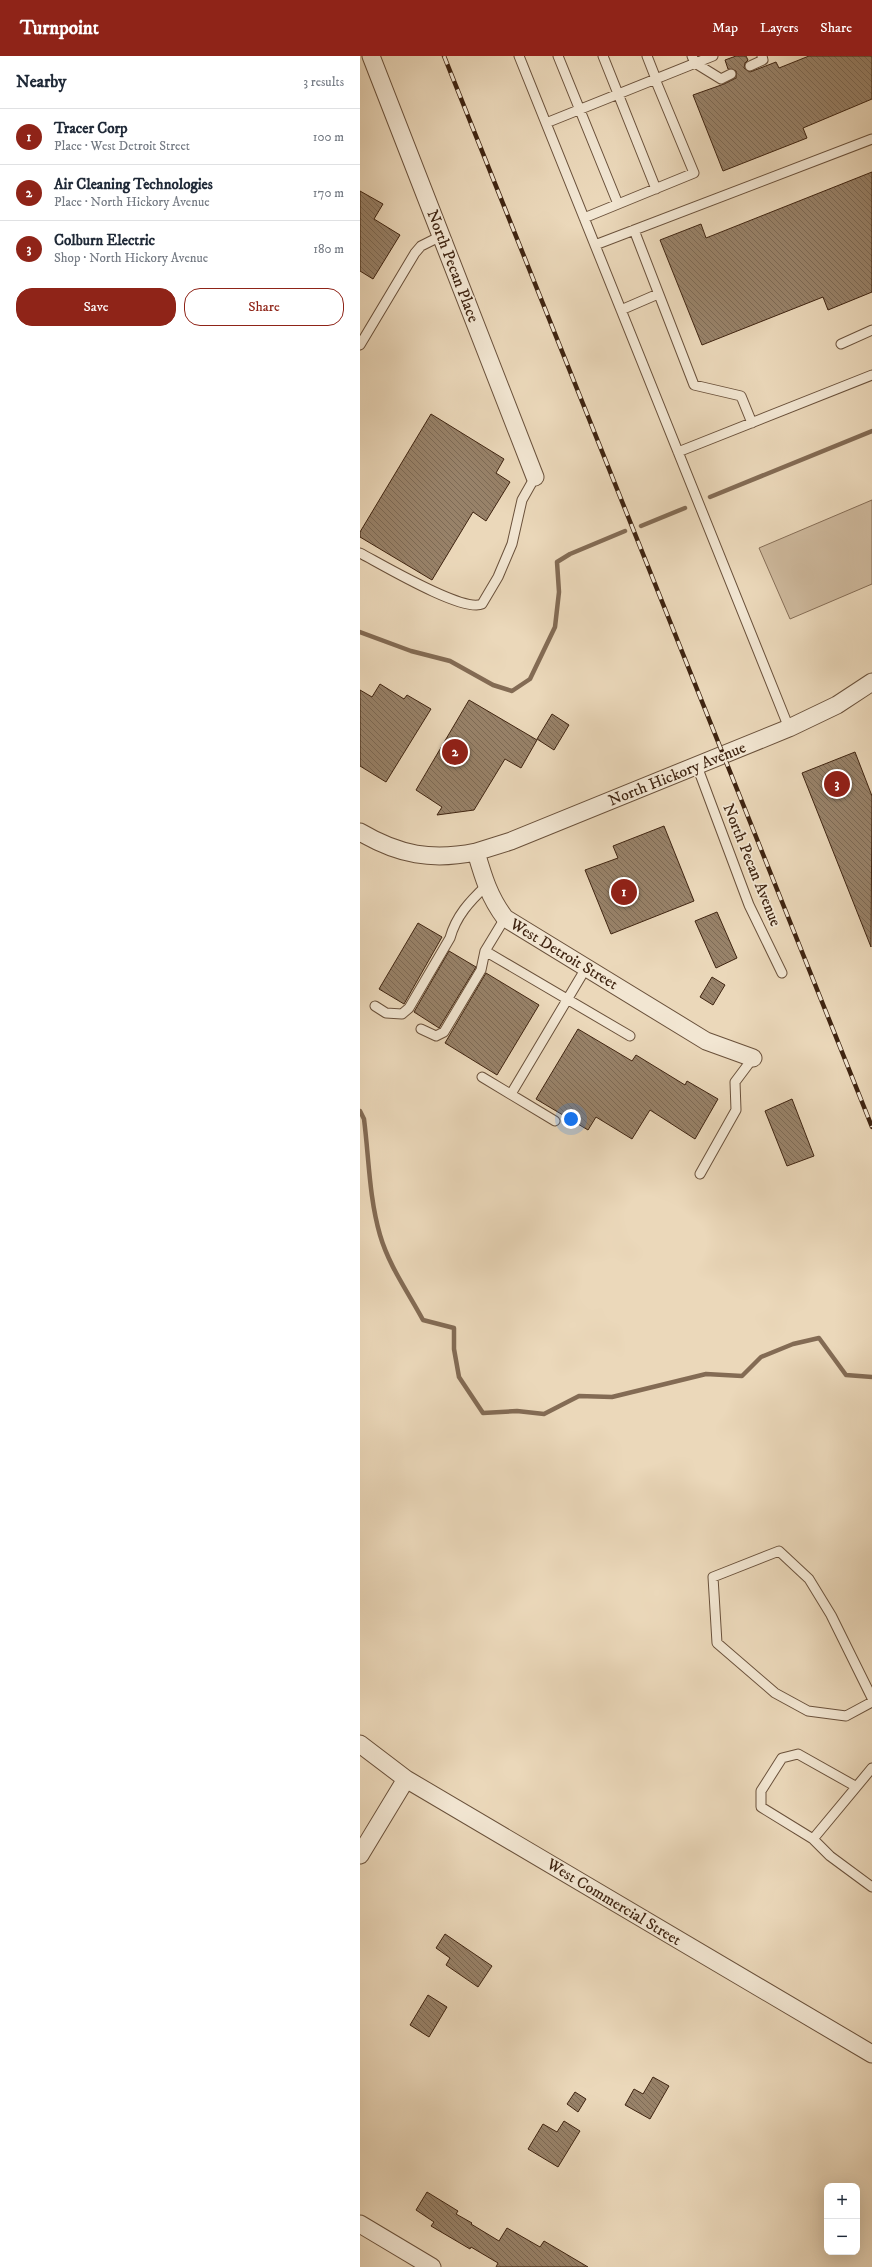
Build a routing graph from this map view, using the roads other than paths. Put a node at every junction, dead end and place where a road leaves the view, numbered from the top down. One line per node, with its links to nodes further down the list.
1 (371, 56): 20 (street, North Pecan Place)
2 (519, 56): 14 (lane)
3 (558, 56): 13 (lane)
4 (603, 56): 12 (lane)
5 (647, 56): 11 (lane)
6 (713, 56): 8 (lane)
7 (762, 56): 9 (lane)
8 (693, 60): 10 (lane); 11 (lane)
9 (750, 66)
10 (731, 74)
11 (656, 79): 12 (lane); 16 (lane)
12 (618, 94): 13 (lane); 16 (lane)
13 (580, 110): 14 (lane); 17 (lane)
14 (546, 123): 18 (lane)
15 (872, 139): 19 (lane)
16 (656, 189): 17 (lane)
17 (618, 204): 18 (lane)
18 (584, 218): 21 (lane)
19 (634, 230): 21 (lane); 22 (lane)
20 (441, 236): 26 (lane); 30 (street, North Pecan Place)
21 (595, 245): 23 (lane)
22 (658, 294): 23 (lane); 28 (lane)
23 (621, 310): 29 (lane)
24 (872, 330): 25 (lane)
25 (841, 344)
26 (360, 345)
27 (872, 375): 28 (lane)
28 (752, 423): 29 (lane)
29 (678, 452): 33 (lane)
30 (535, 477): 31 (lane)
31 (360, 553)
32 (872, 682): 33 (street, North Hickory Avenue)
33 (789, 728): 34 (street, North Hickory Avenue)
34 (697, 766): 36 (street, North Hickory Avenue); 41 (lane, North Pecan Avenue)
35 (360, 832): 36 (street)
36 (476, 852): 37 (street, West Detroit Street)
37 (486, 886): 38 (street, West Detroit Street); 43 (lane)
38 (505, 918): 39 (lane); 40 (street, West Detroit Street)
39 (485, 951): 42 (lane); 44 (lane)
40 (586, 968): 42 (lane); 46 (street, West Detroit Street)
41 (782, 973)
42 (568, 1001): 45 (lane); 48 (lane)
43 (375, 1006)
44 (421, 1029)
45 (630, 1036)
46 (753, 1058): 50 (lane)
47 (482, 1077): 48 (lane)
48 (511, 1094): 49 (lane)
49 (555, 1121)
50 (700, 1174)
51 (872, 1698): 52 (lane)
52 (872, 1702)
53 (360, 1744): 55 (street, West Commercial Street)
54 (870, 1773): 56 (lane)
55 (406, 1779): 58 (street); 60 (street, West Commercial Street)
56 (855, 1786): 57 (lane); 57 (lane)
57 (813, 1839): 59 (lane)
58 (360, 1855)
59 (872, 1886)
60 (872, 2054)
61 (360, 2224): 62 (street)
62 (424, 2265)

